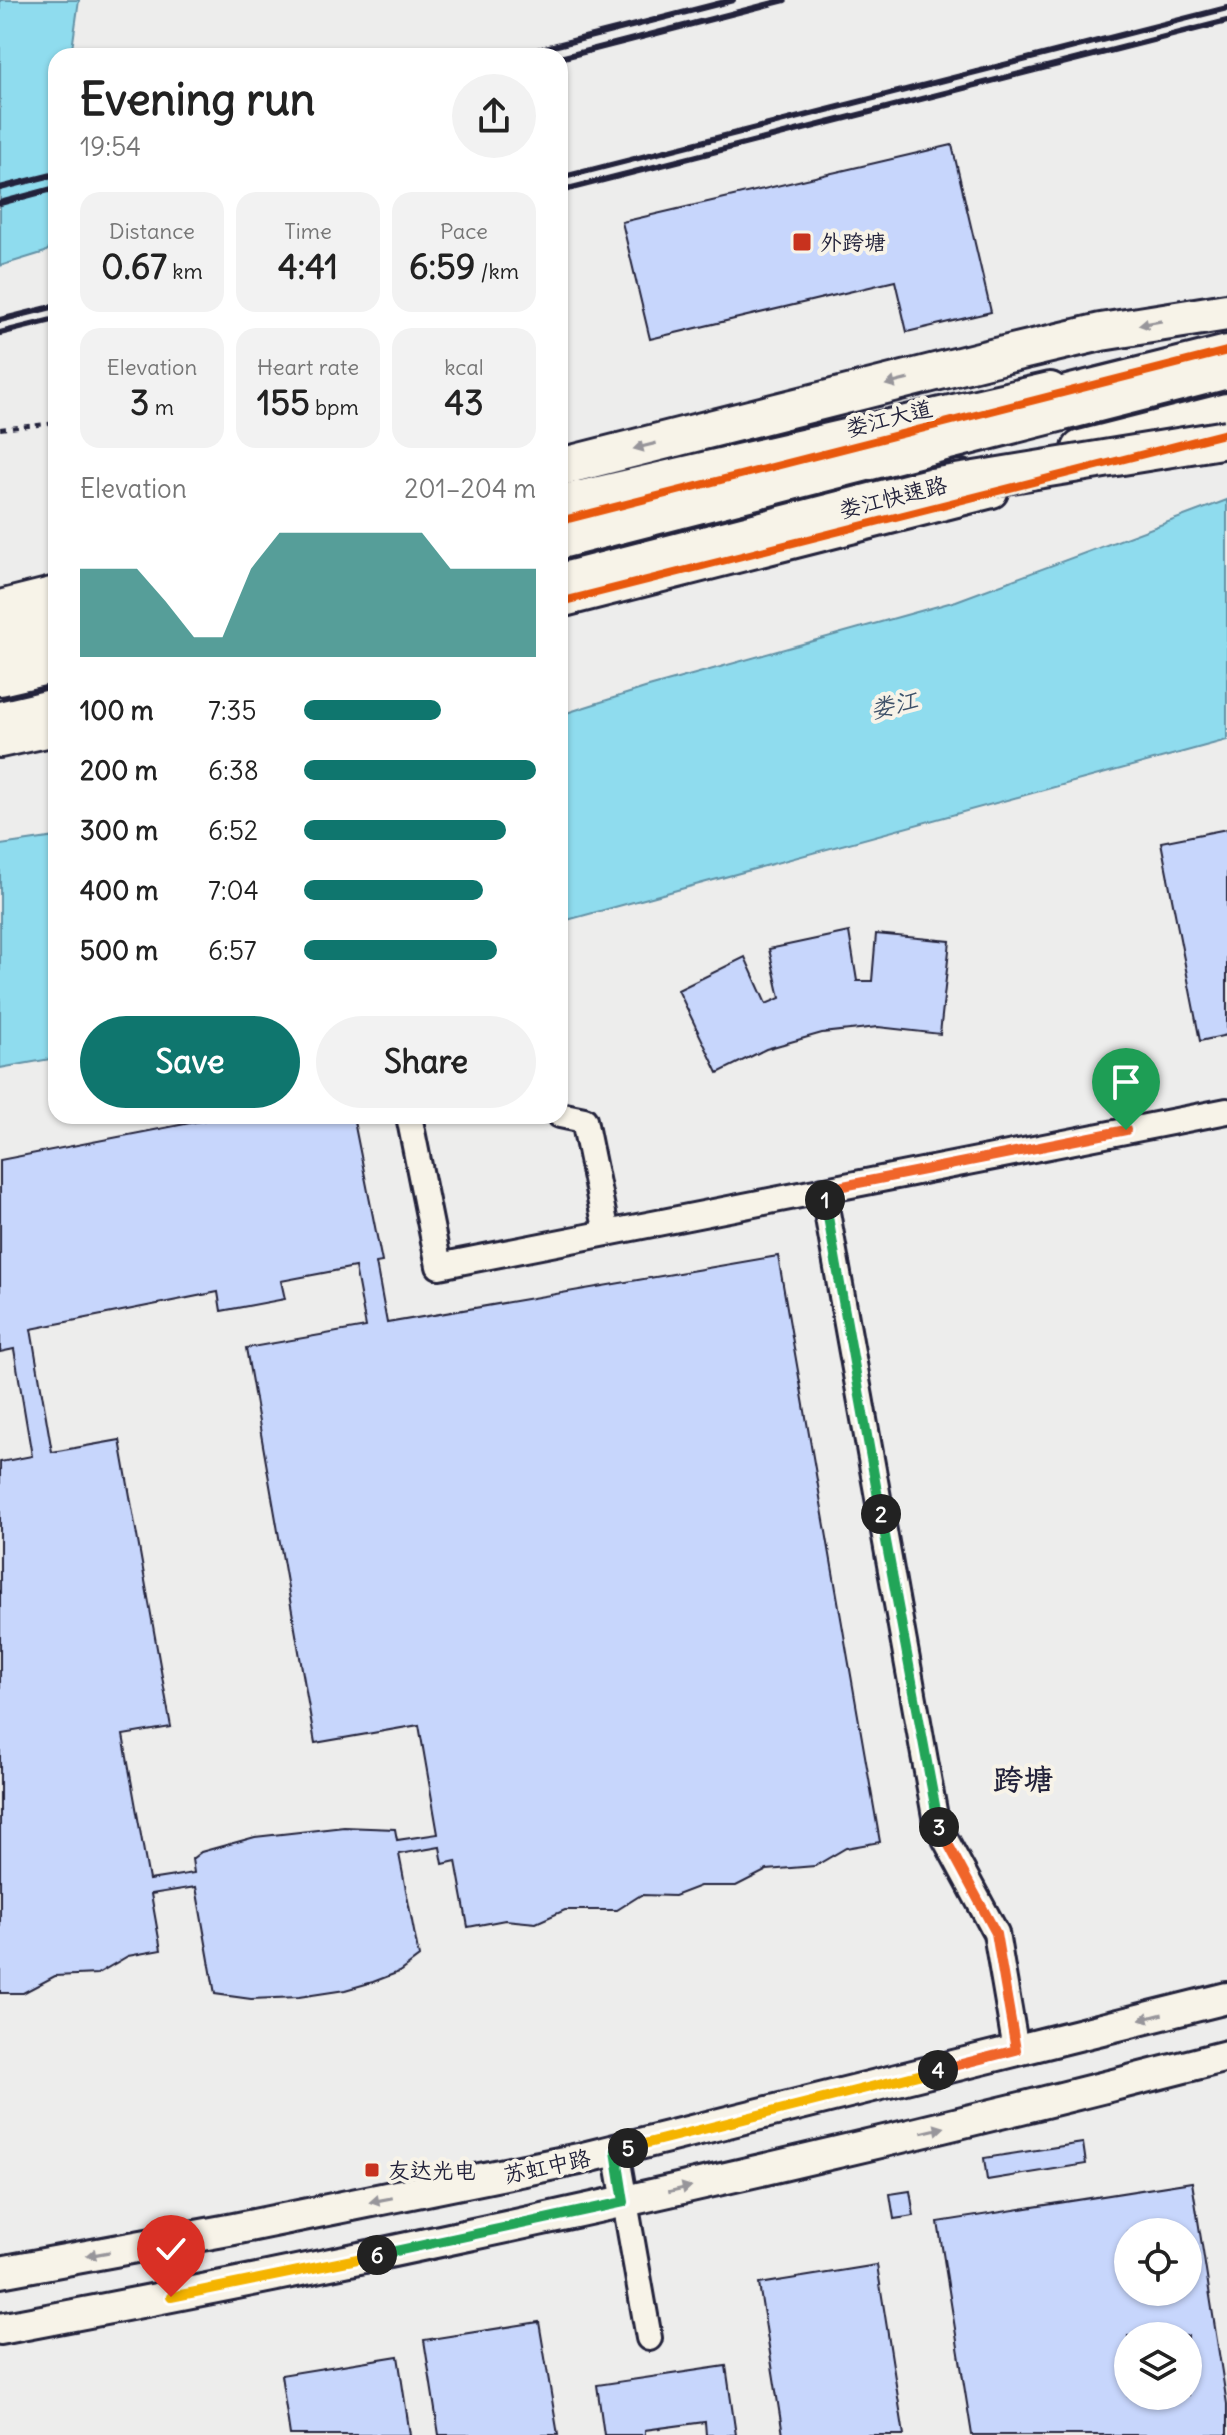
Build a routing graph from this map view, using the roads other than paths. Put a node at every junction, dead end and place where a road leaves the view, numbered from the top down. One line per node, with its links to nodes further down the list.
1 (1227, 312): 6 (highway, one-way to 6)
2 (1222, 358): 8 (highway); 9 (main road, 娄江大道); 10 (highway, 娄江快速路)
3 (1227, 412): 7 (highway, 娄江快速路, bridge)
4 (1227, 433): 13 (main road)
5 (1227, 439): 7 (highway, bridge)
6 (568, 465)
7 (932, 487): 11 (highway, 娄江快速路)
8 (568, 502)
9 (568, 519)
10 (568, 538)
11 (568, 580)
12 (48, 597): 14 (highway)
13 (568, 600)
14 (0, 609)
15 (48, 633): 16 (highway)
16 (0, 645)
17 (48, 647): 18 (main road)
18 (0, 658)
19 (48, 666): 20 (highway)
20 (0, 677)
21 (48, 709): 22 (highway)
22 (0, 720)
23 (48, 732): 24 (main road)
24 (0, 742)
25 (1227, 1111): 28 (lane)
26 (568, 1117): 29 (lane)
27 (411, 1124): 29 (lane)
28 (823, 1190): 29 (lane); 31 (lane)
29 (607, 1233)
30 (1227, 1998): 31 (main road, 苏虹中路, one-way to 31)
31 (1016, 2050): 33 (main road, 苏虹中路)
32 (1227, 2056): 34 (main road, one-way to 32)
33 (616, 2151): 34 (lane); 35 (main road, 苏虹中路, one-way to 35)
34 (624, 2202): 36 (main road); 37 (lane)
35 (0, 2272)
36 (0, 2329)
37 (649, 2338)

